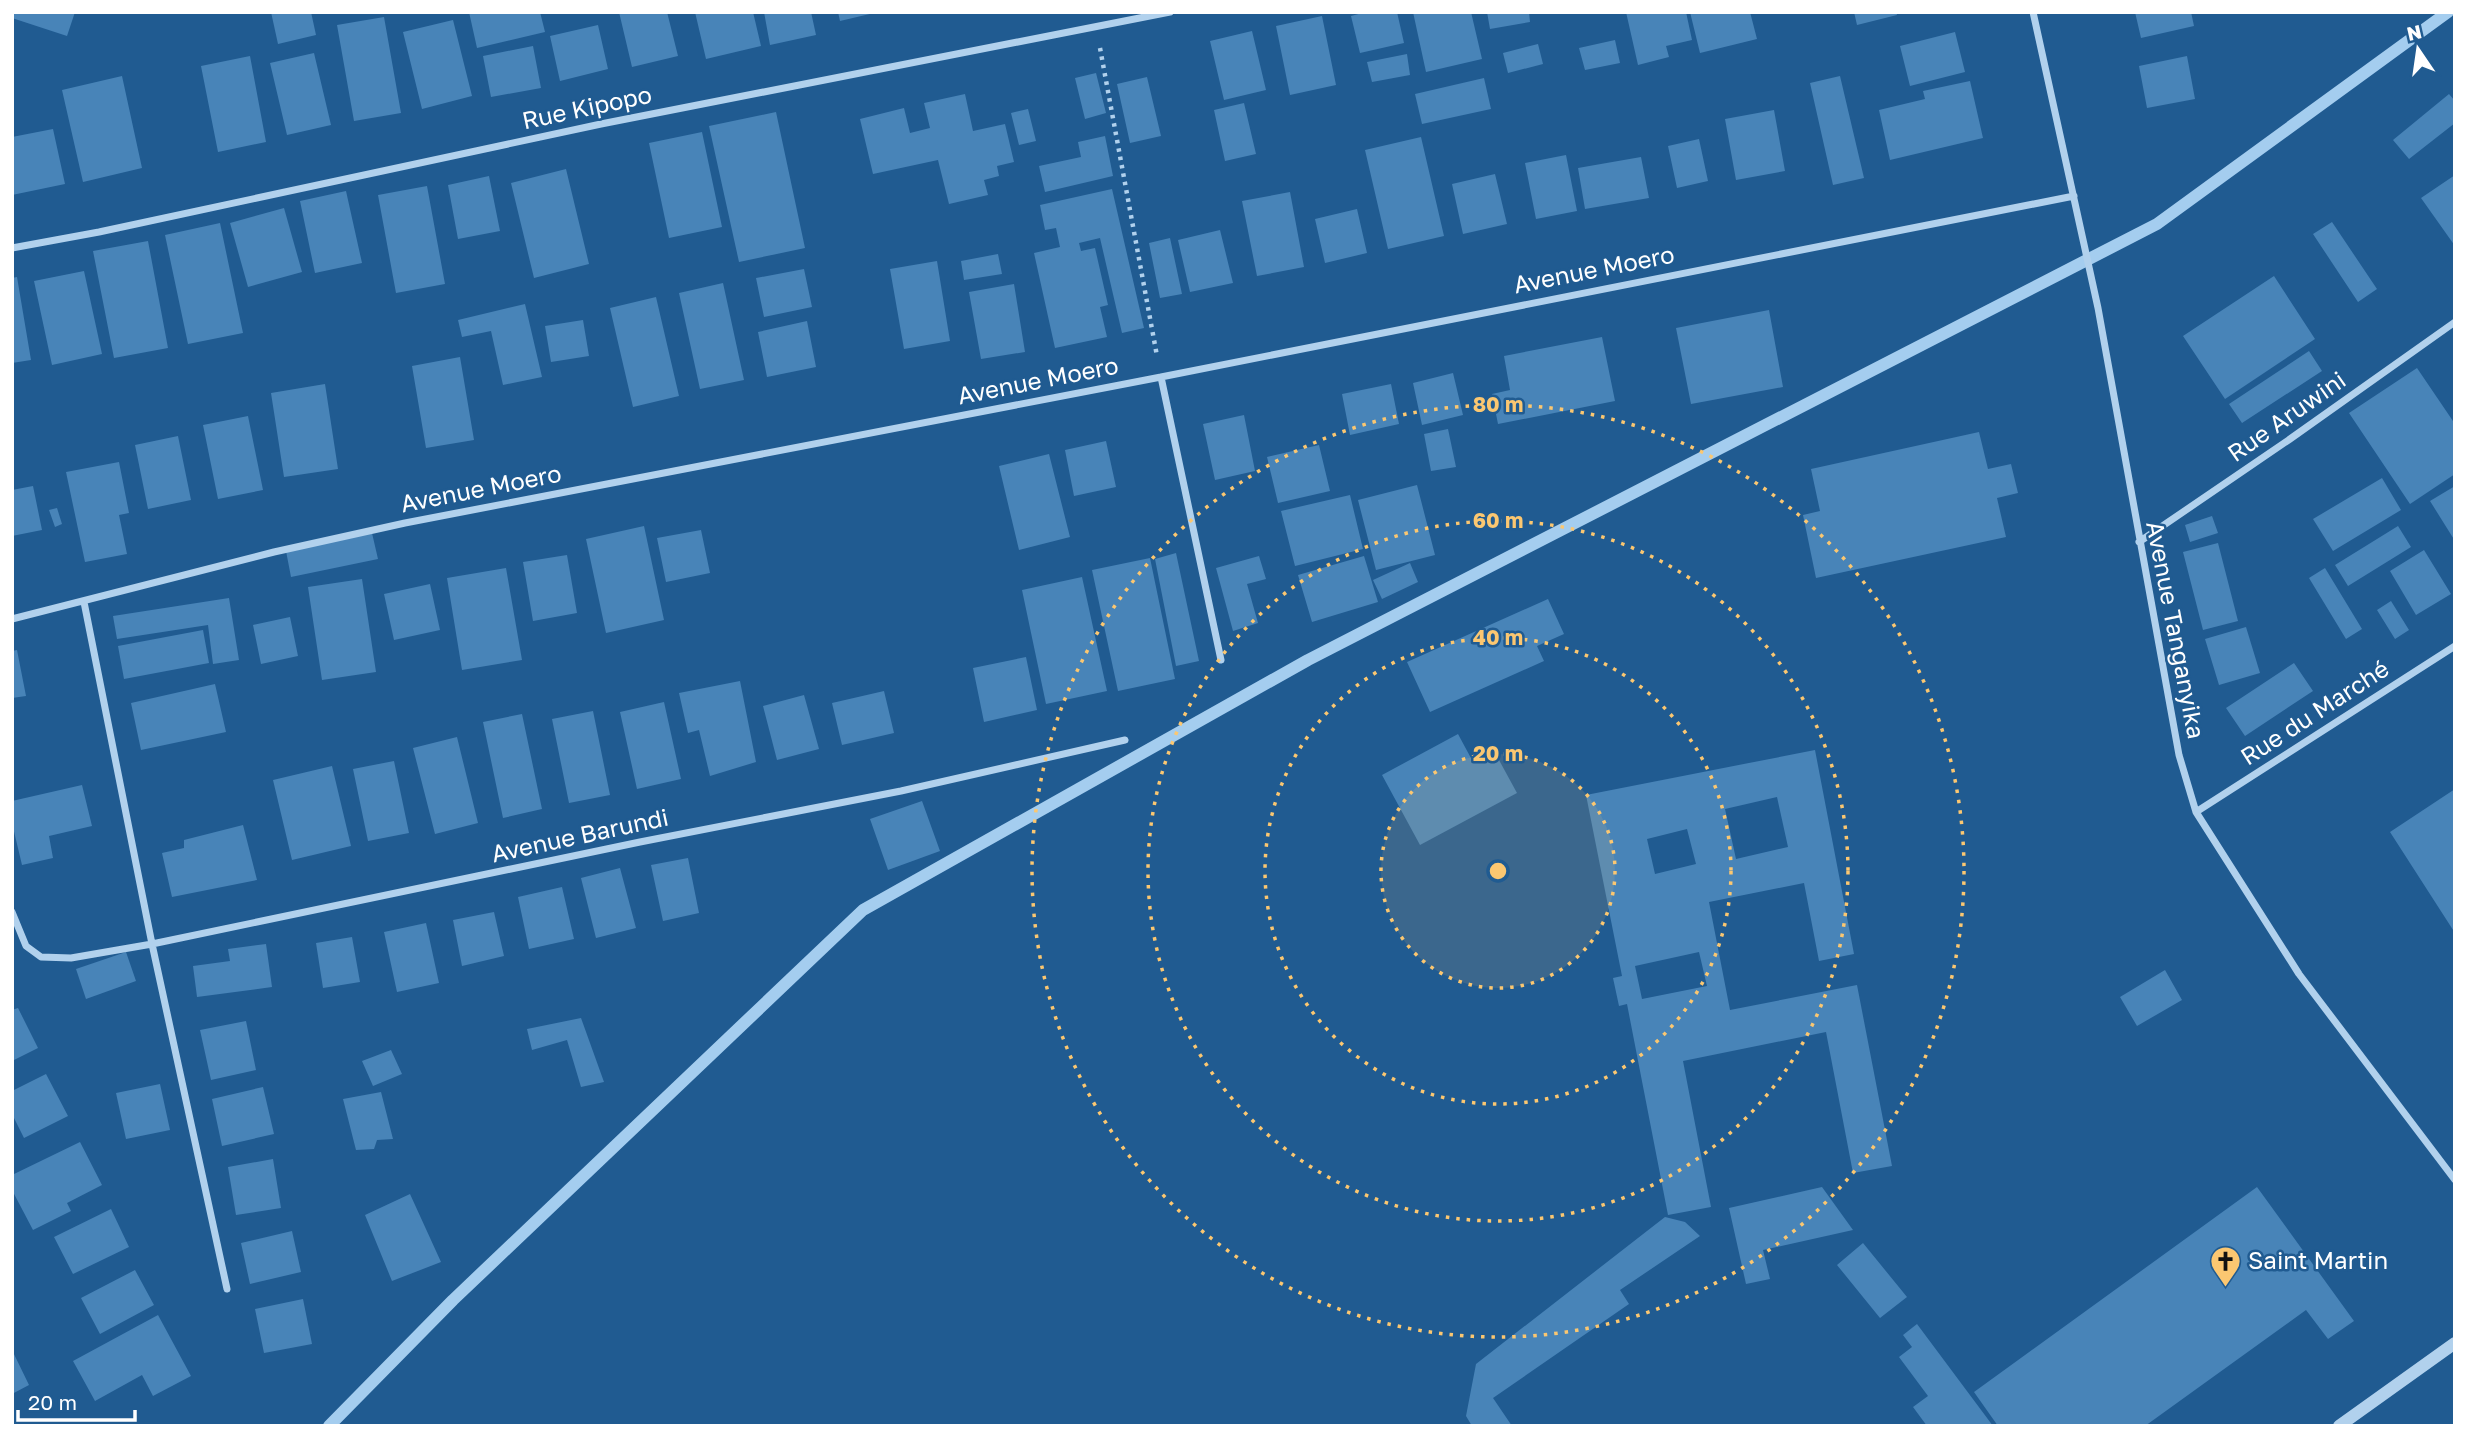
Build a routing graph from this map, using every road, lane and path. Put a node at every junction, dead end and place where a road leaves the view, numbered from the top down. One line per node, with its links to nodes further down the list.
1 (1170, 12): 3 (street, Rue Kipopo)
2 (2033, 12): 4 (street, Avenue Tanganyika)
3 (1096, 26): 5 (street, Rue Kipopo); 7 (path)
4 (2074, 196): 7 (street, Avenue Moero); 8 (street, Avenue Tanganyika)
5 (12, 248)
6 (2455, 322): 8 (street, Rue Aruwini)
7 (1161, 377): 9 (street, Avenue Moero); 12 (street)
8 (2139, 542): 14 (street, Avenue Tanganyika)
9 (84, 602): 10 (street, Avenue Moero); 16 (street)
10 (12, 619)
11 (2455, 646): 14 (street, Rue du Marché)
12 (1220, 660)
13 (1125, 740): 16 (street, Avenue Barundi)
14 (2196, 812): 17 (street, Avenue Tanganyika)
15 (12, 912): 16 (street, Avenue Barundi)
16 (152, 944): 18 (street)
17 (2455, 1180)
18 (227, 1289)
19 (2455, 1343): 20 (street)
20 (2339, 1426)

